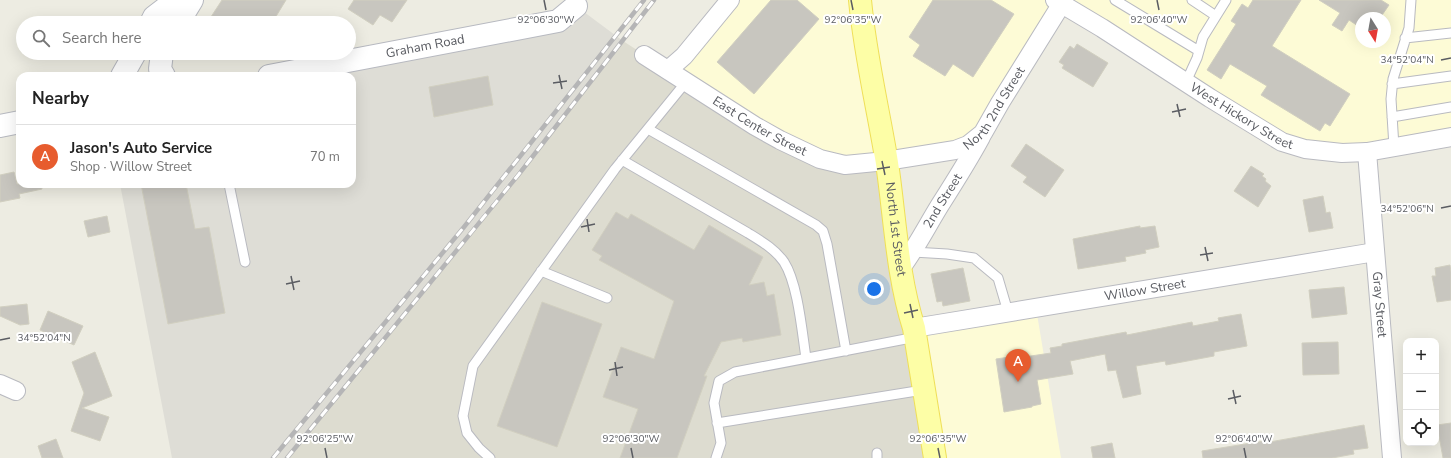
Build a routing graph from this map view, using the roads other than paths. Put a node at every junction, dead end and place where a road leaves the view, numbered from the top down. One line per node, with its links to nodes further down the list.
1 (176, 0): 11 (main road)
2 (192, 0): 12 (main road)
3 (730, 0): 22 (street)
4 (860, 0): 40 (main road, North 1st Street)
5 (1115, 0): 16 (lane)
6 (1192, 0): 13 (lane)
7 (1226, 0): 13 (lane)
8 (1411, 0): 15 (lane)
9 (1060, 1): 28 (street, West Hickory Street); 35 (street, North 2nd Street)
10 (574, 2): 18 (main road, Graham Road)
11 (155, 16)
12 (182, 16)
13 (1216, 16): 16 (lane)
14 (1451, 33): 15 (lane)
15 (1405, 38): 29 (lane)
16 (1199, 51): 28 (lane)
17 (644, 55): 22 (street, East Center Street)
18 (356, 59)
19 (131, 60): 23 (main road)
20 (161, 60): 24 (main road)
21 (353, 60): 25 (main road, Graham Road)
22 (668, 70): 27 (street, East Center Street)
23 (124, 72)
24 (162, 72)
25 (290, 72)
26 (1451, 76): 29 (lane)
27 (686, 82): 34 (lane); 40 (street, East Center Street)
28 (1186, 82): 38 (street, West Hickory Street)
29 (1392, 84): 31 (lane)
30 (1451, 107): 31 (lane)
31 (1392, 117): 37 (lane)
32 (16, 123): 33 (main road)
33 (0, 126)
34 (648, 129): 39 (lane); 49 (lane)
35 (983, 133): 40 (street, North 2nd Street); 43 (street, 2nd Street)
36 (1451, 137): 37 (street, West Hickory Street)
37 (1394, 147): 38 (street, West Hickory Street)
38 (1367, 152): 42 (street, Gray Street)
39 (622, 160): 45 (lane); 50 (lane)
40 (886, 161): 43 (main road, North 1st Street)
41 (230, 188): 44 (lane)
42 (1375, 252): 47 (street, Willow Street); 58 (street, Gray Street)
43 (907, 260): 47 (lane); 48 (main road, North 1st Street)
44 (245, 262)
45 (541, 271): 46 (lane); 55 (lane)
46 (607, 298)
47 (1008, 312): 48 (street, Willow Street)
48 (915, 333): 49 (lane); 52 (main road, North 1st Street)
49 (846, 351): 50 (lane)
50 (806, 358): 54 (lane)
51 (0, 384): 53 (street)
52 (923, 390): 54 (lane); 57 (main road, North 1st Street)
53 (16, 391)
54 (717, 423): 56 (lane)
55 (490, 458)
56 (716, 458)
57 (935, 458)
58 (1392, 458)

